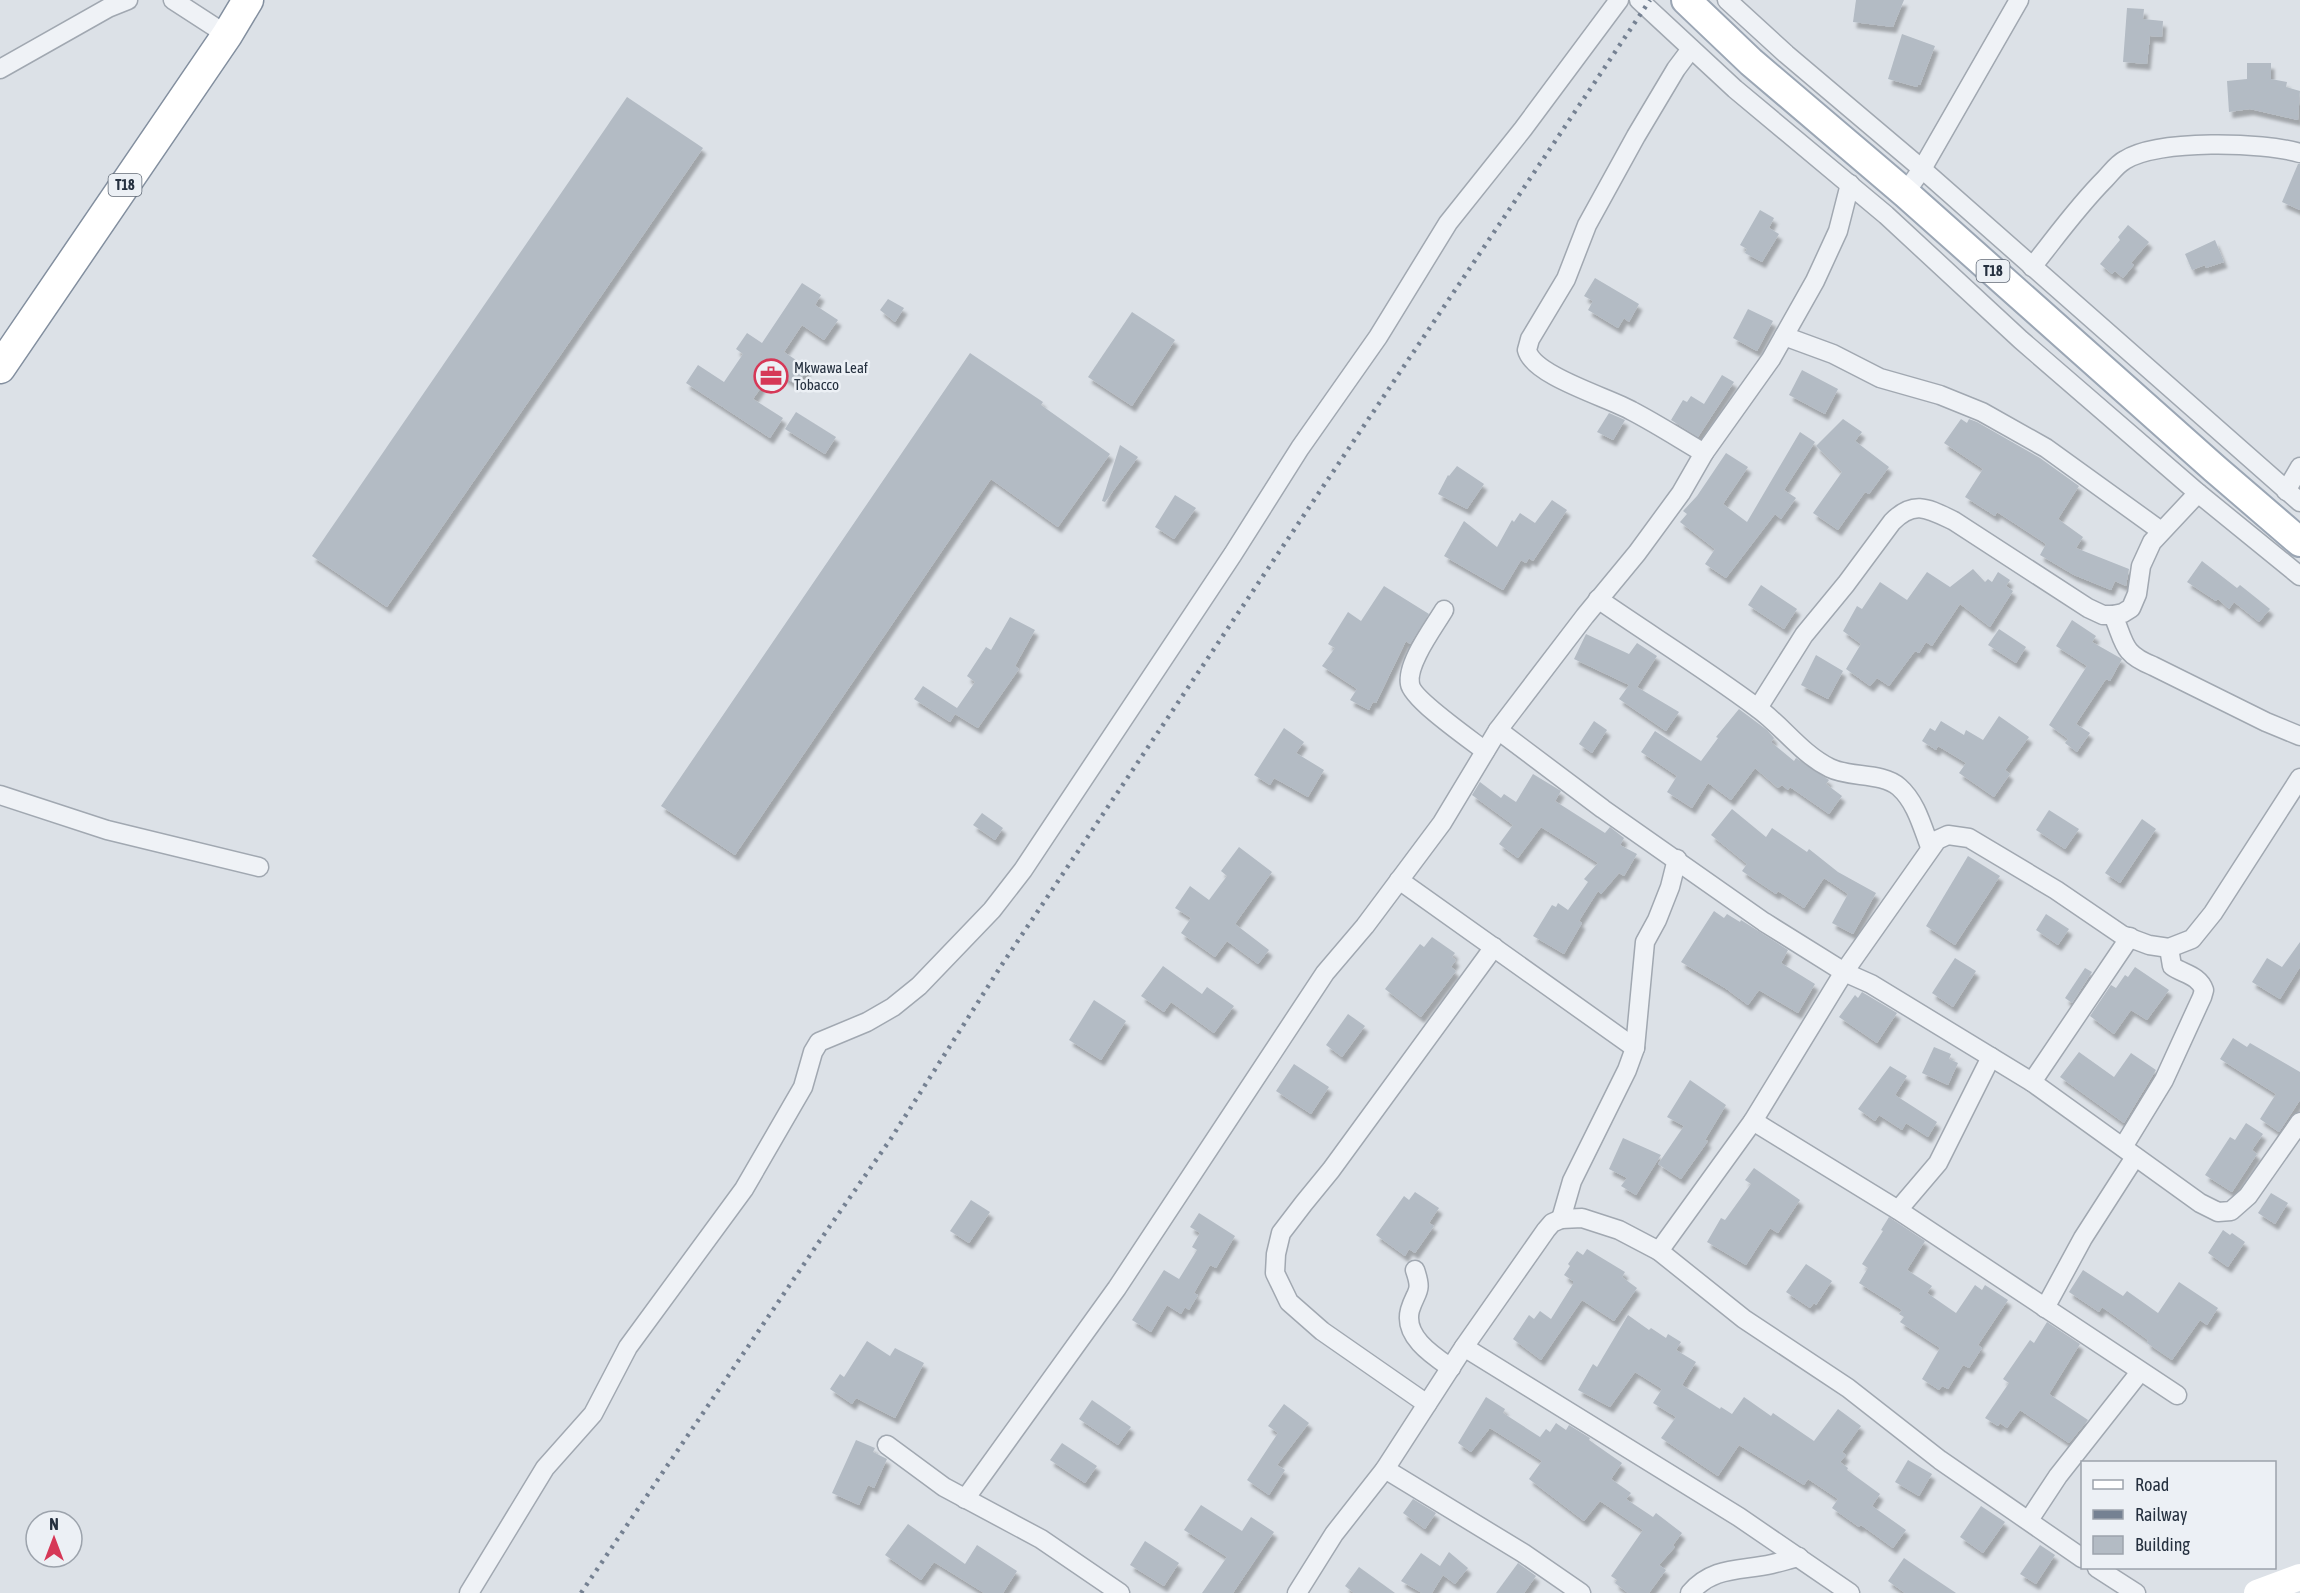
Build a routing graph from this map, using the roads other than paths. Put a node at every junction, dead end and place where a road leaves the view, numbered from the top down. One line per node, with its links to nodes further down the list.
1 (128, 0): 12 (street)
2 (173, 0): 9 (street)
3 (248, 0): 9 (highway, T18)
4 (1618, 0): 69 (street)
5 (1639, 0): 10 (street)
6 (1686, 0): 11 (main road, T18)
7 (1727, 0): 15 (street)
8 (2019, 0): 15 (street)
9 (227, 35): 20 (highway, T18)
10 (1691, 49): 13 (street); 21 (street)
11 (1751, 62): 13 (street); 17 (main road, T18)
12 (0, 69)
13 (1735, 89): 16 (street)
14 (2300, 153): 18 (street)
15 (1923, 169): 17 (street); 18 (street)
16 (1850, 184): 19 (street); 23 (street)
17 (1905, 193): 26 (main road, T18)
18 (2032, 267): 24 (street)
19 (1785, 336): 21 (street); 25 (street)
20 (0, 368)
21 (1704, 453): 28 (street)
22 (2300, 467): 24 (street)
23 (2198, 493): 25 (street); 27 (street)
24 (2293, 496)
25 (2161, 531): 30 (street)
26 (2300, 542)
27 (2300, 576)
28 (1598, 599): 31 (street); 32 (street)
29 (1444, 610): 34 (street)
30 (2113, 615): 31 (street); 33 (street)
31 (1758, 708): 37 (street)
32 (1498, 730): 34 (street); 38 (street)
33 (2300, 736)
34 (1485, 751): 40 (street)
35 (2300, 778): 43 (street)
36 (0, 795): 39 (street)
37 (1930, 847): 41 (street); 44 (street)
38 (1677, 859): 44 (street); 45 (street)
39 (259, 867)
40 (1399, 880): 42 (street); 63 (street)
41 (2130, 937): 43 (street); 47 (street)
42 (1494, 947): 45 (street); 60 (street)
43 (2169, 948): 50 (street)
44 (1844, 972): 46 (street); 48 (street)
45 (1635, 1048): 52 (street)
46 (1991, 1057): 47 (street); 51 (street)
47 (2032, 1082): 50 (street)
48 (1753, 1122): 51 (street); 53 (street)
49 (2300, 1122): 50 (street)
50 (2129, 1152): 55 (street)
51 (1898, 1210): 55 (street)
52 (1561, 1219): 53 (street); 56 (street)
53 (1659, 1251): 64 (street)
54 (1415, 1270): 57 (street)
55 (2045, 1308): 58 (street)
56 (1464, 1347): 57 (street); 65 (street)
57 (1450, 1368): 60 (street)
58 (2140, 1372): 59 (street); 64 (street)
59 (2177, 1395)
60 (1427, 1404): 62 (street)
61 (887, 1445): 63 (street)
62 (1385, 1469): 71 (street); 72 (street)
63 (965, 1499): 70 (street)
64 (2029, 1520): 66 (street)
65 (1799, 1557): 73 (street); 74 (street)
66 (2081, 1557)
67 (2099, 1569): 75 (street)
68 (2300, 1577): 76 (main road)
69 (469, 1593)
70 (1120, 1593)
71 (1297, 1593)
72 (1581, 1593)
73 (1690, 1593)
74 (1850, 1593)
75 (2136, 1593)
76 (2257, 1593)

